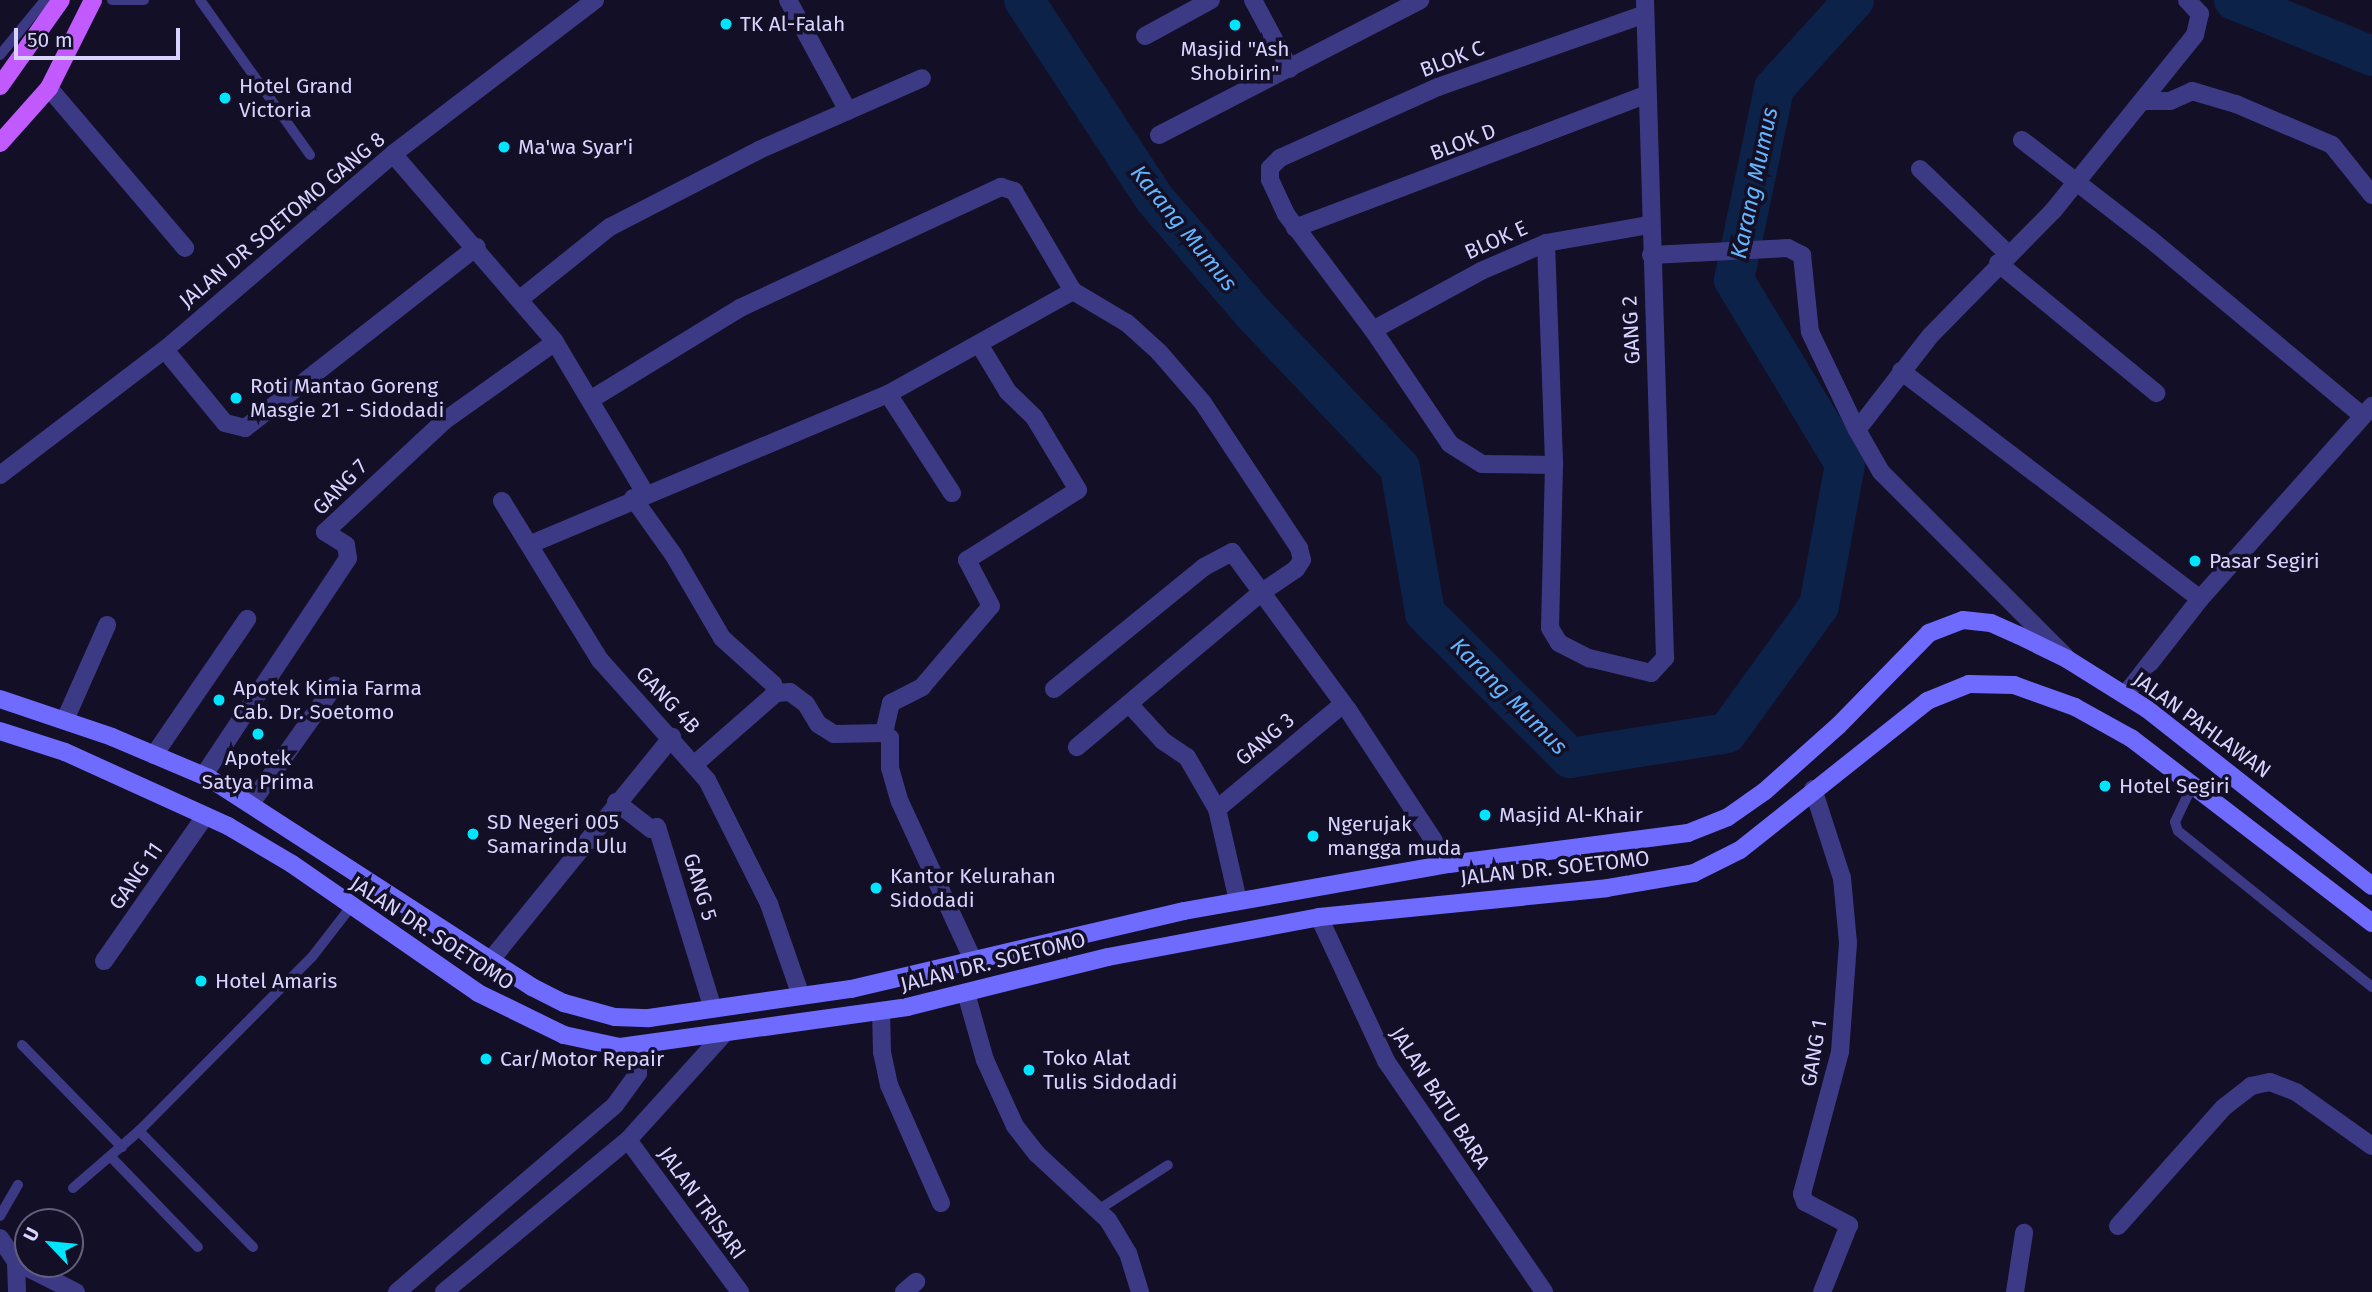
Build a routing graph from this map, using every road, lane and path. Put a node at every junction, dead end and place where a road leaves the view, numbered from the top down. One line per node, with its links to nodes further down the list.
1 (45, 0): 17 (lane)
2 (52, 0): 15 (lane)
3 (61, 0): 15 (main road)
4 (93, 0): 21 (main road)
5 (112, 0): 6 (lane)
6 (144, 0)
7 (200, 0): 29 (lane)
8 (595, 0): 28 (street, JALAN DR SOETOMO GANG 8)
9 (788, 0): 24 (street)
10 (1211, 0): 16 (street)
11 (1253, 0): 18 (street)
12 (1420, 0): 18 (street)
13 (2187, 0): 23 (street)
14 (1645, 7): 22 (street, GANG 2); 34 (street, BLOK C)
15 (49, 23): 20 (main road)
16 (1145, 36)
17 (0, 55)
18 (1290, 69): 25 (street)
19 (922, 78): 24 (street)
20 (0, 86)
21 (49, 88): 27 (main road); 37 (street)
22 (1646, 95): 33 (street, GANG 2); 34 (street, BLOK D)
23 (2143, 101): 31 (street); 32 (street)
24 (848, 111): 41 (street)
25 (1159, 135)
26 (2022, 140): 31 (street)
27 (0, 143)
28 (393, 154): 36 (street); 45 (street, JALAN DR SOETOMO GANG 8)
29 (310, 155)
30 (1920, 169): 39 (street)
31 (2077, 182): 39 (street); 50 (street)
32 (2372, 195)
33 (1649, 225): 35 (street, BLOK E); 38 (street, GANG 2)
34 (1295, 228): 42 (street)
35 (1546, 243): 42 (street, BLOK E); 52 (street)
36 (477, 247): 41 (street); 45 (street)
37 (185, 248)
38 (1651, 255): 51 (street); 52 (street, GANG 2)
39 (2003, 258): 46 (street); 47 (street)
40 (1073, 291): 44 (street); 49 (street); 58 (street)
41 (520, 299): 43 (street)
42 (1373, 330): 52 (street)
43 (555, 342): 49 (street); 78 (street, GANG 7)
44 (979, 344): 48 (street); 73 (street)
45 (164, 350): 53 (street, JALAN DR SOETOMO GANG 8)
46 (1901, 371): 51 (street); 59 (street)
47 (2156, 393)
48 (888, 394): 54 (street); 55 (street)
49 (590, 400): 55 (street)
50 (2367, 411): 59 (street)
51 (1857, 430): 63 (street)
52 (1554, 466)
53 (0, 475)
54 (952, 493)
55 (639, 495): 57 (street); 66 (street)
56 (502, 500): 57 (street, GANG 4B)
57 (531, 544): 74 (street, GANG 4B)
58 (1263, 591): 65 (street); 69 (street); 70 (street)
59 (2200, 599): 67 (street)
60 (247, 619): 76 (street)
61 (1991, 623): 63 (street, JALAN PAHLAWAN); 87 (street, JALAN DR. SOETOMO)
62 (107, 625): 71 (street)
63 (2067, 659): 67 (street, JALAN PAHLAWAN)
64 (335, 685): 81 (street)
65 (1054, 689)
66 (776, 693): 73 (street); 77 (street)
67 (2125, 695): 88 (street, JALAN PAHLAWAN)
68 (0, 699): 71 (street, JALAN DR. SOETOMO)
69 (1343, 704): 83 (street, GANG 3); 87 (street)
70 (1130, 705): 75 (street); 83 (street)
71 (65, 720): 76 (street, JALAN DR. SOETOMO)
72 (0, 731): 84 (street, JALAN DR. SOETOMO)
73 (884, 733): 93 (street)
74 (672, 737): 77 (street, GANG 4B); 82 (street)
75 (1077, 747)
76 (155, 755): 78 (street, JALAN DR. SOETOMO)
77 (696, 763): 98 (street, GANG 4B)
78 (204, 775): 81 (street, JALAN DR. SOETOMO)
79 (2193, 784): 80 (street, JALAN DR. SOETOMO); 92 (street); 96 (lane)
80 (1813, 789): 91 (street, JALAN DR. SOETOMO); 130 (street, GANG 1)
81 (252, 802): 85 (street, JALAN DR. SOETOMO)
82 (616, 802): 95 (street); 99 (street, GANG 5)
83 (1217, 809): 89 (street)
84 (205, 816): 86 (street, JALAN DR. SOETOMO); 94 (street, GANG 11)
85 (310, 840): 86 (street); 95 (street, JALAN DR. SOETOMO)
86 (292, 864): 90 (street, JALAN DR. SOETOMO)
87 (1449, 864): 89 (street, JALAN DR. SOETOMO)
88 (2372, 886)
89 (1238, 901): 93 (street, JALAN DR. SOETOMO)
90 (350, 908): 103 (street, JALAN DR. SOETOMO); 104 (lane)
91 (1319, 917): 97 (street, JALAN DR. SOETOMO); 129 (street, JALAN BATU BARA)
92 (2372, 923)
93 (972, 960): 97 (street); 98 (street, JALAN DR. SOETOMO)
94 (104, 961)
95 (490, 961): 99 (street, JALAN DR. SOETOMO)
96 (2372, 987)
97 (972, 991): 100 (street, JALAN DR. SOETOMO); 113 (street)
98 (801, 996): 99 (street, JALAN DR. SOETOMO)
99 (713, 1009)
100 (881, 1011): 101 (street, JALAN DR. SOETOMO); 112 (street)
101 (723, 1035): 103 (street, JALAN DR. SOETOMO); 105 (street)
102 (22, 1045): 107 (lane)
103 (639, 1048): 115 (street)
104 (139, 1131): 107 (lane); 121 (lane)
105 (628, 1140): 119 (street); 127 (street, JALAN TRISARI)
106 (2372, 1146): 116 (street)
107 (122, 1147): 108 (lane)
108 (111, 1157): 111 (lane); 120 (lane)
109 (1168, 1165): 113 (lane)
110 (18, 1185): 114 (lane)
111 (74, 1188)
112 (941, 1203)
113 (1098, 1210): 128 (street)
114 (0, 1216)
115 (490, 1216): 119 (street); 125 (street)
116 (2118, 1226)
117 (2024, 1233): 131 (street)
118 (0, 1238): 122 (street)
119 (508, 1238): 126 (street)
120 (198, 1247)
121 (253, 1247)
122 (14, 1259)
123 (48, 1278): 124 (street)
124 (76, 1292)
125 (397, 1292)
126 (444, 1292)
127 (740, 1292)
128 (1140, 1292)
129 (1544, 1292)
130 (1822, 1292)
131 (2015, 1292)

